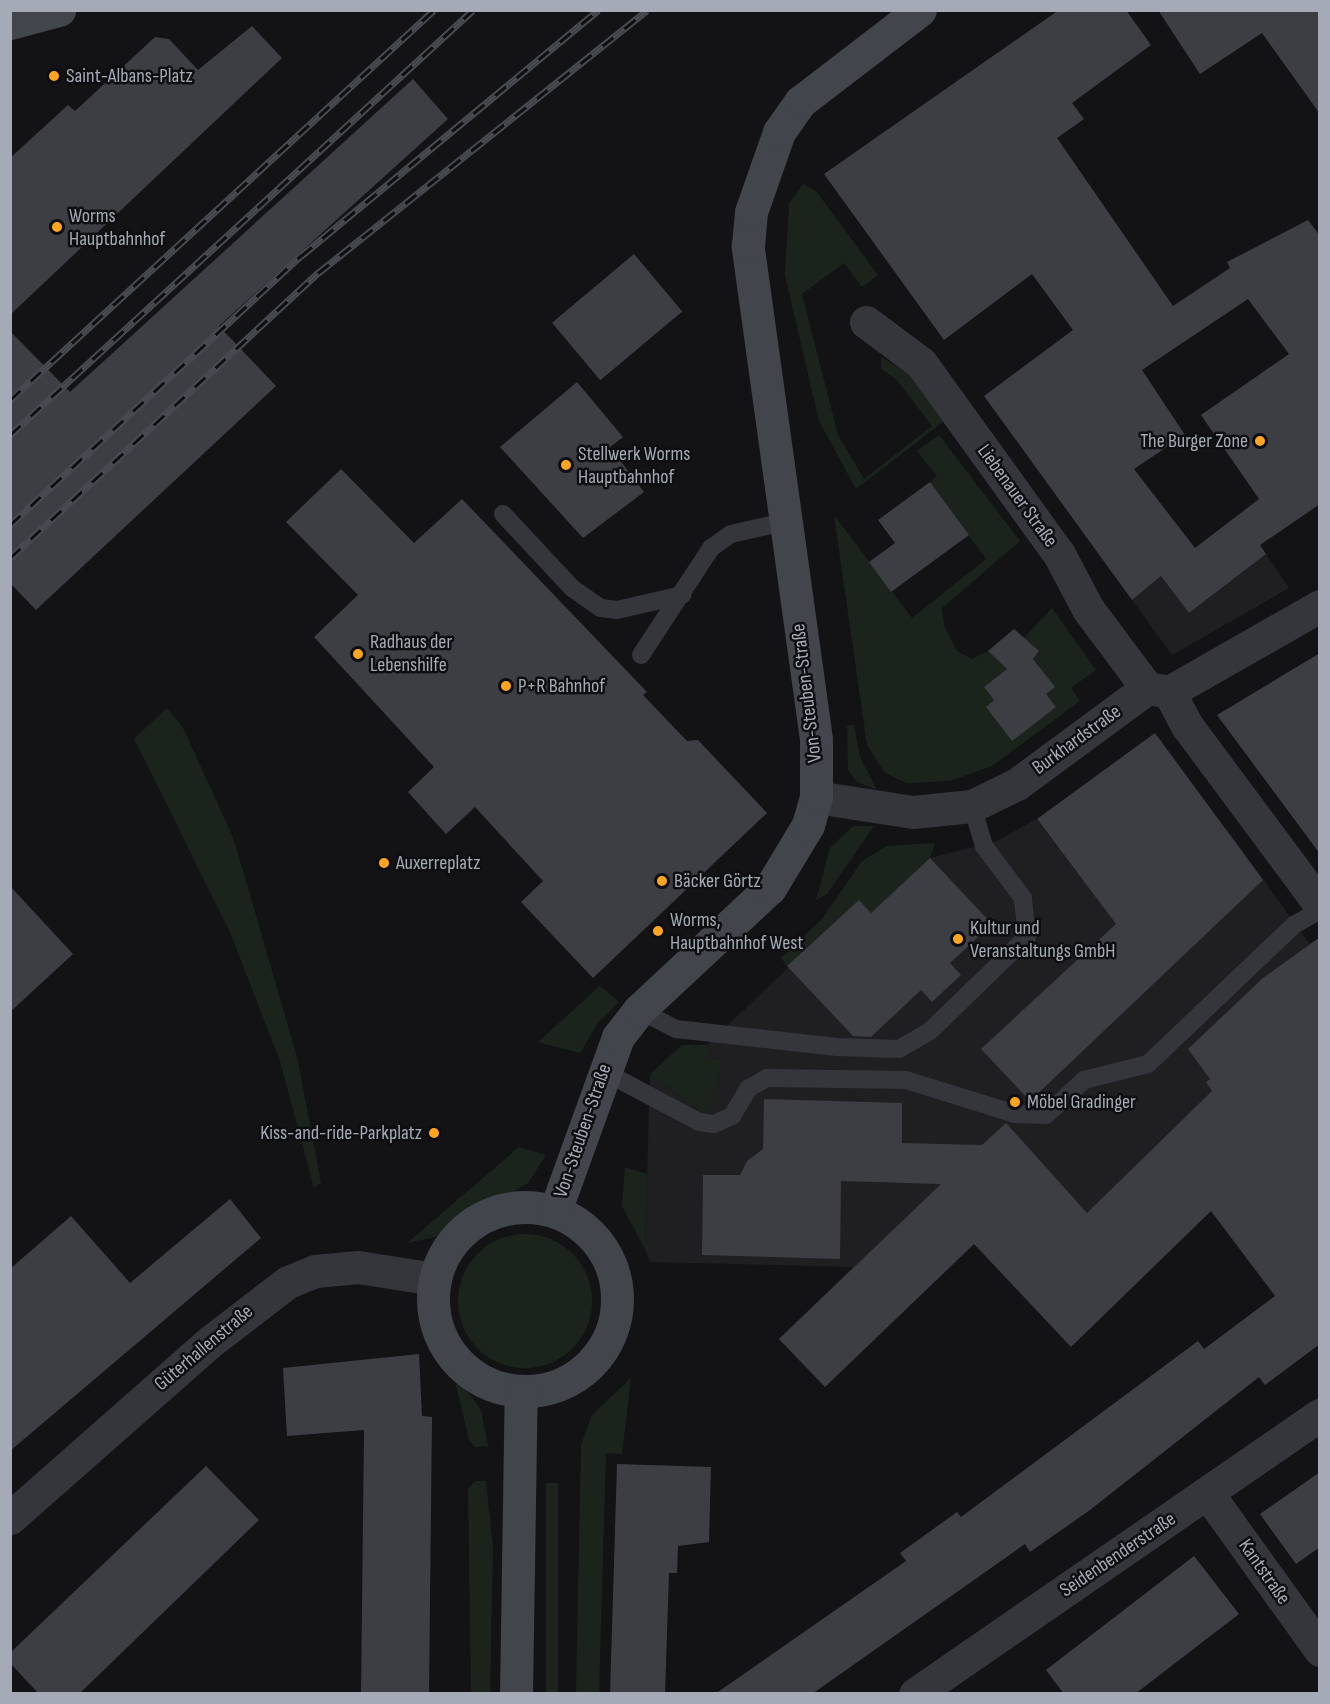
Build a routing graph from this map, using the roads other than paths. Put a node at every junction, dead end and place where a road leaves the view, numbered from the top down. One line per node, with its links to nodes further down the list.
1 (59, 10): 3 (street)
2 (920, 10): 6 (street, Von-Steuben-Straße)
3 (10, 23)
4 (866, 322): 10 (street, Liebenauer Straße)
5 (503, 514): 7 (lane)
6 (784, 522): 7 (lane); 11 (street, Von-Steuben-Straße)
7 (682, 595): 9 (lane)
8 (1320, 606): 10 (street, Burkhardstraße)
9 (641, 655)
10 (1158, 690): 12 (street, Burkhardstraße); 13 (street, Liebenauer Straße)
11 (816, 797): 12 (street, Burkhardstraße); 15 (street, Von-Steuben-Straße)
12 (972, 806): 15 (lane)
13 (1320, 905)
14 (1320, 910): 16 (lane)
15 (639, 1010): 16 (street, Von-Steuben-Straße)
16 (603, 1071): 17 (street, Von-Steuben-Straße)
17 (555, 1210): 18 (street); 19 (street)
18 (435, 1279): 19 (street); 22 (street, Güterhallenstraße)
19 (521, 1392): 24 (street)
20 (1320, 1415): 21 (street, Seidenbenderstraße)
21 (1208, 1494): 23 (street, Kantstraße); 25 (street, Seidenbenderstraße)
22 (10, 1518)
23 (1320, 1650)
24 (516, 1694)
25 (915, 1694)

